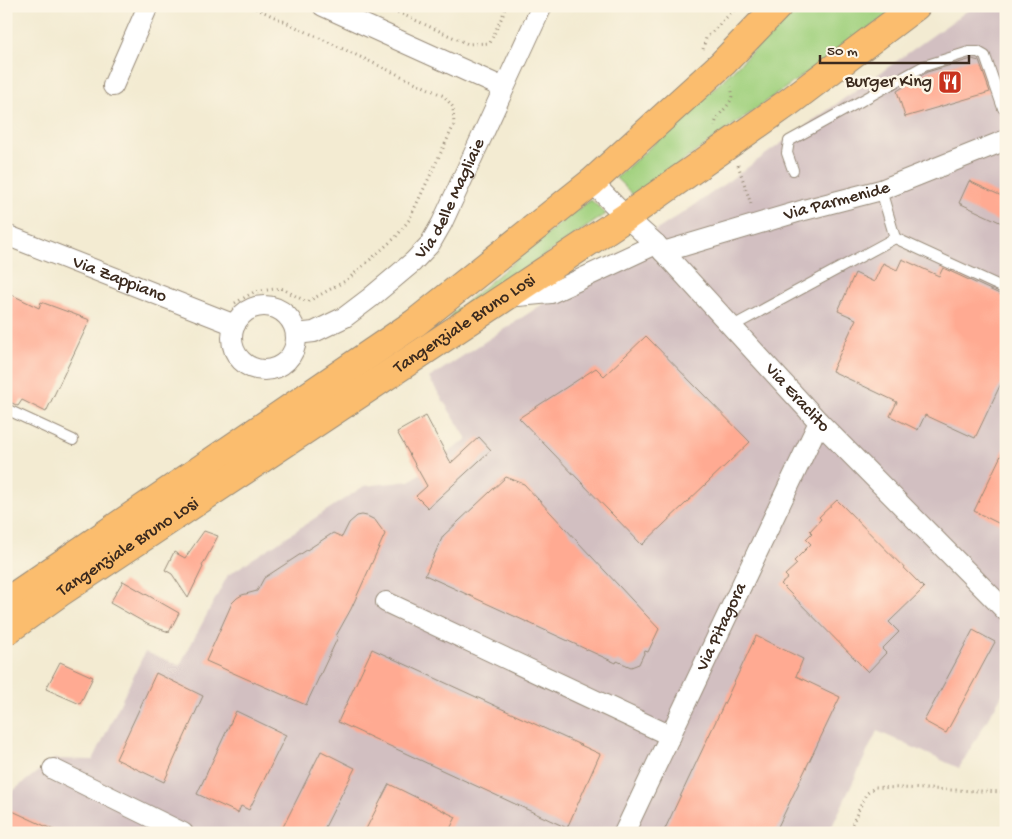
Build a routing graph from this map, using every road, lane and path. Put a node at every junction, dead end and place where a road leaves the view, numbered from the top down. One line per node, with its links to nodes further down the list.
1 (148, 6): 11 (street)
2 (250, 6): 26 (path)
3 (322, 6): 12 (street)
4 (384, 6): 5 (path)
5 (507, 6)
6 (542, 6): 12 (street, Via delle Magliaie)
7 (738, 6): 10 (path)
8 (778, 6): 10 (main road, Tangenziale Bruno Losi)
9 (916, 6): 15 (main road, Tangenziale Bruno Losi)
10 (716, 68): 15 (path); 17 (main road, Tangenziale Bruno Losi)
11 (113, 86)
12 (504, 88): 29 (street, Via delle Magliaie)
13 (1002, 108): 16 (lane)
14 (1006, 140): 18 (street, Via Parmenide)
15 (725, 147): 19 (main road, Tangenziale Bruno Losi); 20 (path)
16 (792, 170)
17 (592, 182): 19 (street, Via Eraclito); 33 (main road, Tangenziale Bruno Losi)
18 (881, 190): 20 (street, Via Parmenide); 22 (lane)
19 (626, 217): 23 (street, Via Eraclito); 25 (main road, Tangenziale Bruno Losi)
20 (757, 224): 23 (street, Via Parmenide)
21 (6, 235): 27 (street, Via Zappiano)
22 (895, 238): 24 (lane); 28 (lane)
23 (660, 248): 25 (street, Via Parmenide); 28 (street, Via Eraclito)
24 (1006, 289)
25 (507, 296): 36 (main road, Tangenziale Bruno Losi)
26 (233, 305)
27 (235, 325): 29 (street); 29 (street)
28 (731, 327): 31 (street, Via Eraclito)
29 (296, 334)
30 (6, 408): 32 (lane)
31 (819, 422): 35 (street, Via Eraclito); 37 (street, Via Pitagora)
32 (73, 440)
33 (6, 602)
34 (386, 602): 37 (street)
35 (1006, 611)
36 (6, 631)
37 (671, 736): 41 (street, Via Pitagora)
38 (53, 769): 40 (street)
39 (1006, 792): 42 (path)
40 (183, 833)
41 (624, 833)
42 (848, 833)

